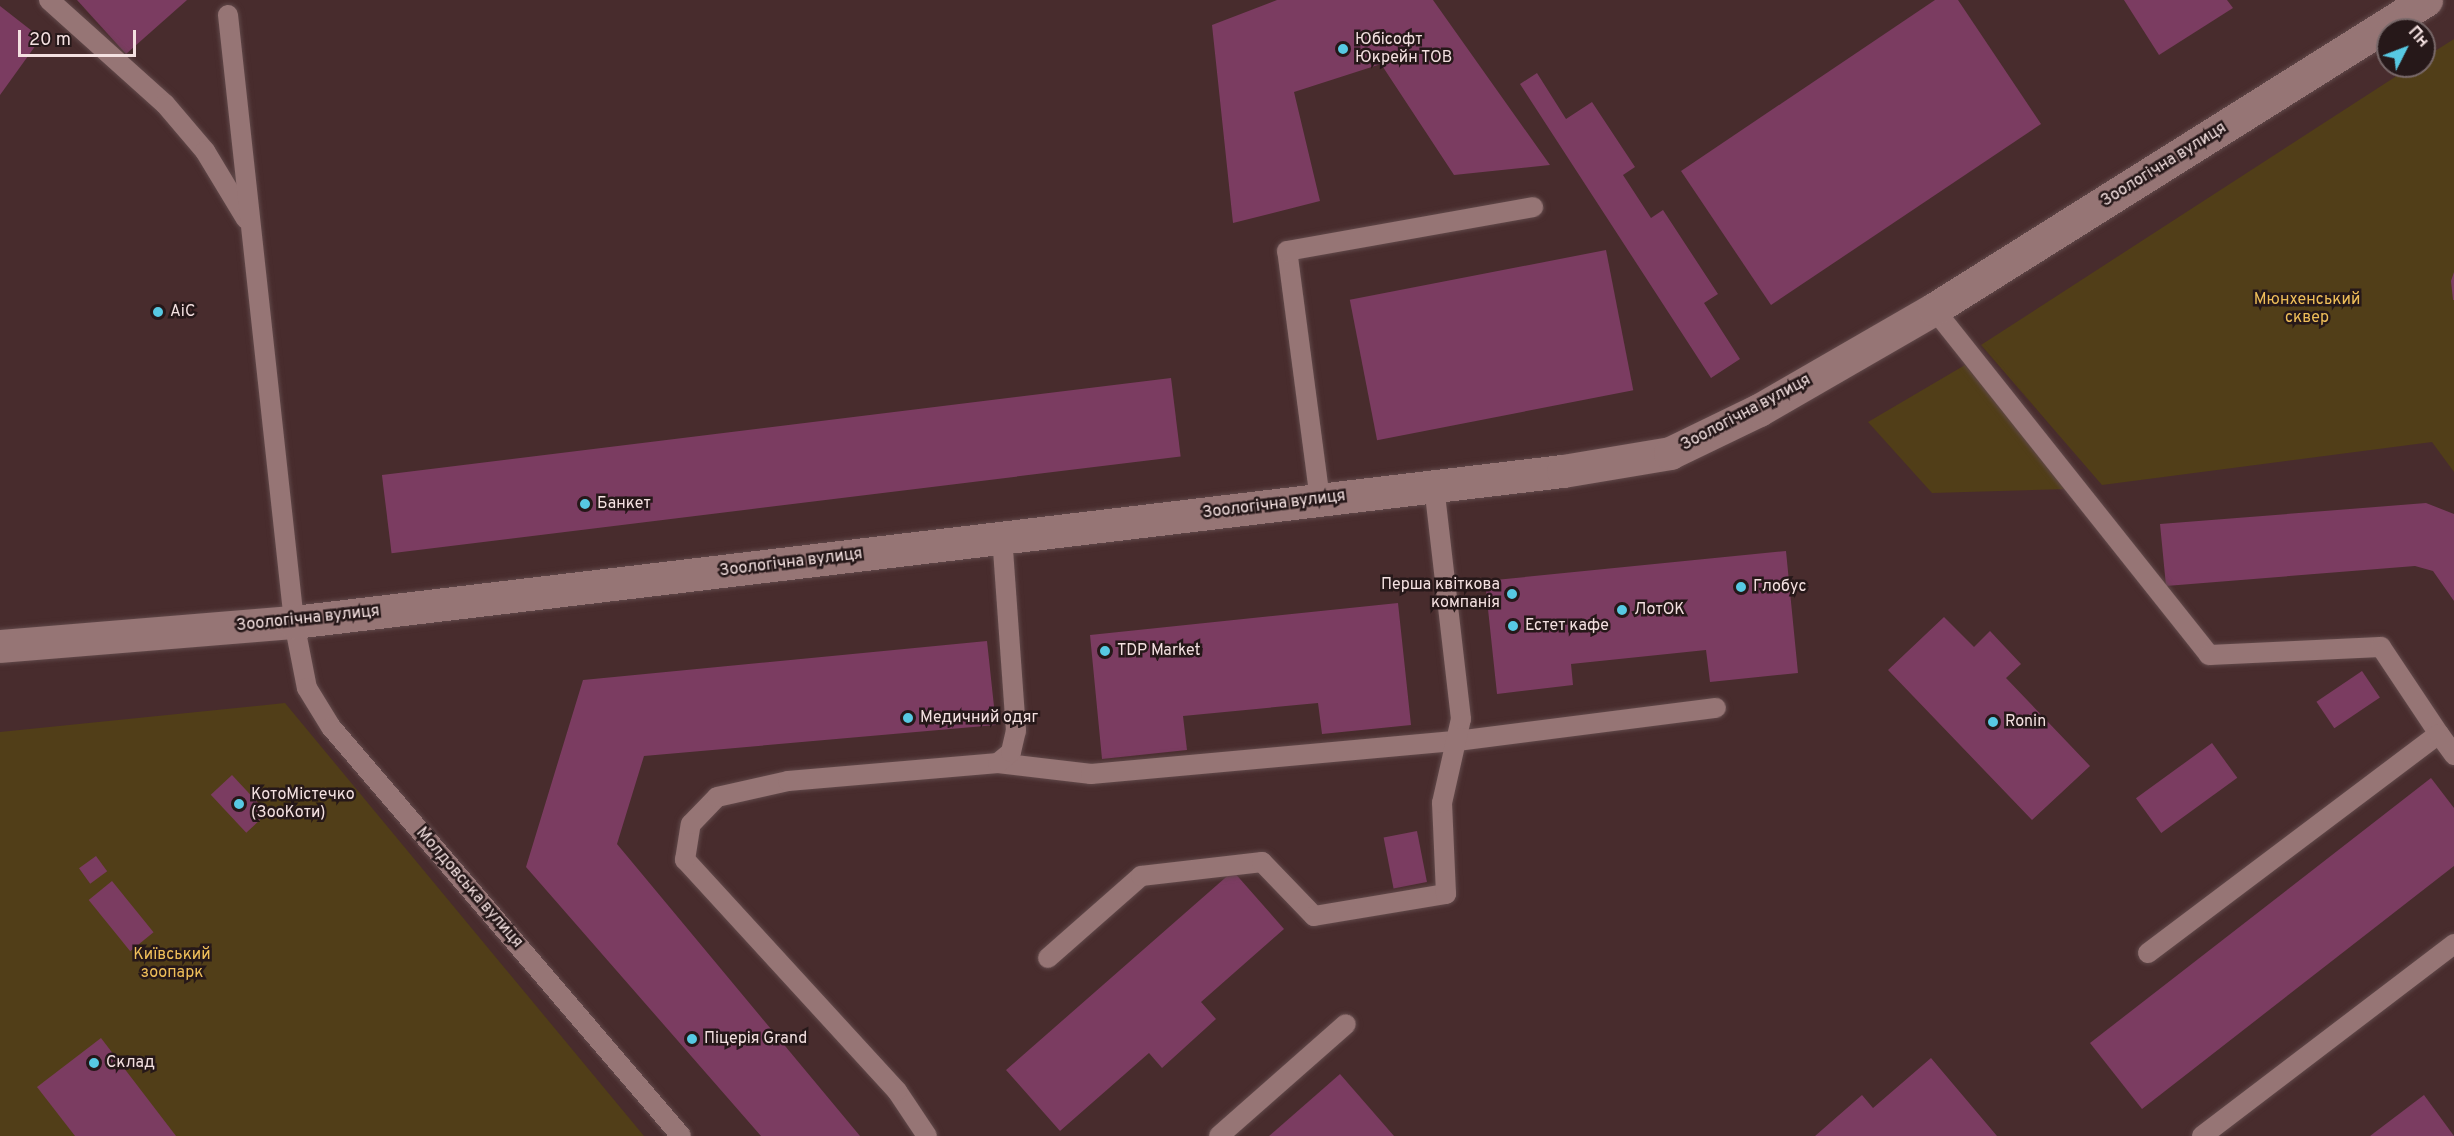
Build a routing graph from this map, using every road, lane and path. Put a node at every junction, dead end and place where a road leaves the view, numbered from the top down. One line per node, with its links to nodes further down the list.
1 (49, 0): 5 (lane)
2 (2426, 0): 6 (street, Зоологічна вулиця)
3 (228, 15): 5 (lane, Молдовська вулиця)
4 (1533, 207): 8 (lane)
5 (251, 229): 10 (lane, Молдовська вулиця)
6 (1934, 309): 7 (street, Зоологічна вулиця); 13 (lane)
7 (1434, 486): 8 (street, Зоологічна вулиця); 14 (lane)
8 (1320, 500): 9 (street, Зоологічна вулиця)
9 (1002, 538): 10 (street, Зоологічна вулиця); 16 (lane)
10 (294, 622): 11 (street, Зоологічна вулиця); 21 (lane, Молдовська вулиця)
11 (0, 646)
12 (1716, 708): 14 (lane)
13 (2439, 734): 15 (lane); 18 (lane)
14 (1457, 741): 16 (lane); 19 (lane)
15 (2454, 754)
16 (998, 763): 22 (lane)
17 (2454, 944): 24 (lane)
18 (2148, 954)
19 (1048, 958)
20 (1346, 1024): 23 (lane)
21 (681, 1136)
22 (927, 1136)
23 (1219, 1136)
24 (2202, 1136)

